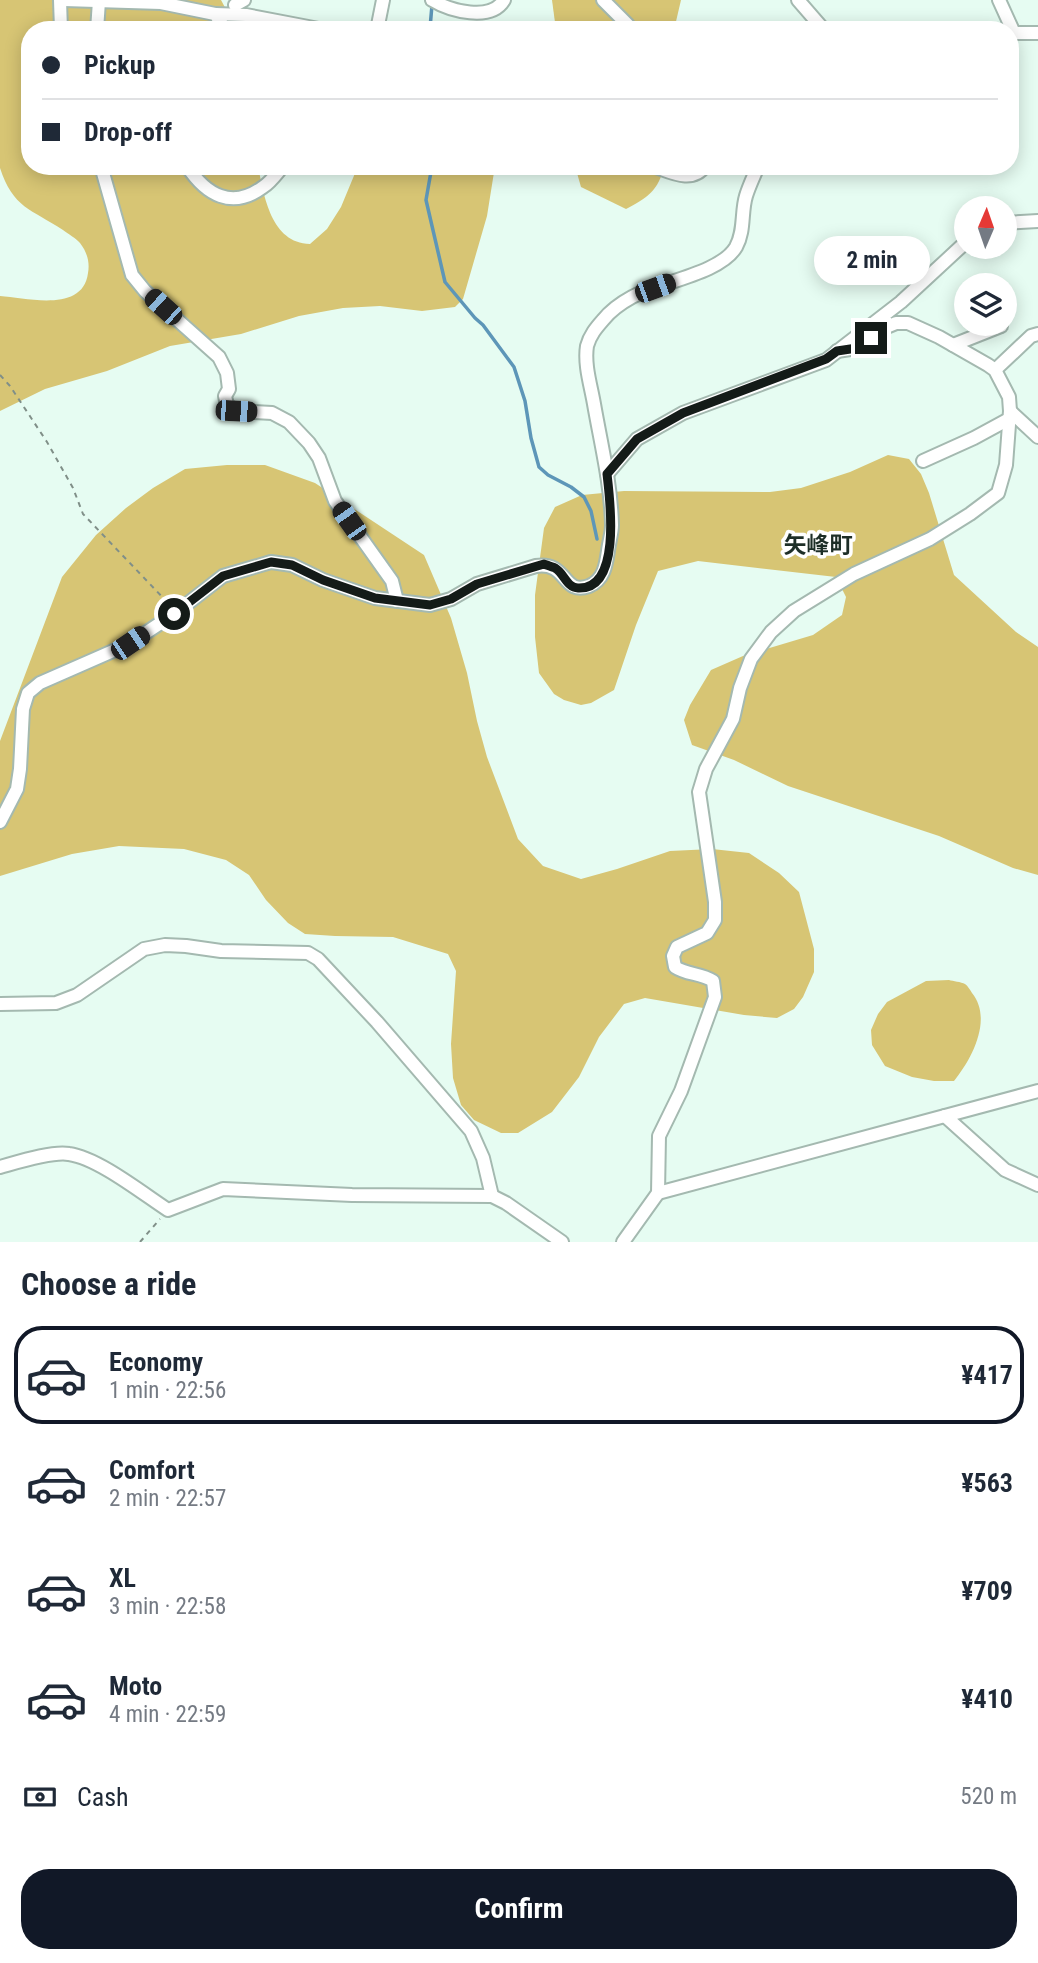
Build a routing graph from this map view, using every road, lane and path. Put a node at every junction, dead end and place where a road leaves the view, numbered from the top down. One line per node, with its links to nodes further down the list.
1 (62, 0): 7 (street); 10 (street)
2 (383, 0): 14 (street)
3 (504, 0): 8 (street)
4 (603, 0): 15 (street)
5 (798, 0): 16 (street)
6 (999, 0): 17 (street)
7 (99, 1): 9 (street); 11 (street)
8 (436, 2)
9 (215, 14): 12 (street); 13 (street)
10 (61, 21)
11 (98, 21)
12 (220, 21)
13 (277, 21)
14 (379, 21)
15 (624, 21)
16 (816, 21)
17 (1007, 21)
18 (1038, 33): 19 (street)
19 (1019, 34)
20 (104, 175): 37 (street)
21 (193, 175): 22 (street)
22 (275, 175)
23 (754, 175): 36 (street)
24 (1038, 221): 25 (street)
25 (1017, 222)
26 (954, 253): 30 (street)
27 (1038, 334): 31 (street)
28 (976, 336): 29 (street)
29 (953, 345): 30 (street); 31 (street)
30 (837, 351): 36 (street)
31 (995, 370): 33 (street)
32 (0, 375): 38 (path)
33 (1010, 415): 34 (street); 35 (street); 45 (street)
34 (1038, 437)
35 (923, 461)
36 (607, 474): 37 (street)
37 (397, 601): 39 (street)
38 (172, 607)
39 (0, 822)
40 (0, 1004): 46 (street)
41 (1038, 1091): 42 (street)
42 (945, 1116): 44 (street); 45 (street)
43 (0, 1167): 47 (street)
44 (1038, 1185)
45 (658, 1193): 50 (street)
46 (492, 1196): 47 (street); 49 (street)
47 (167, 1210): 48 (path)
48 (140, 1242)
49 (562, 1242)
50 (623, 1242)

